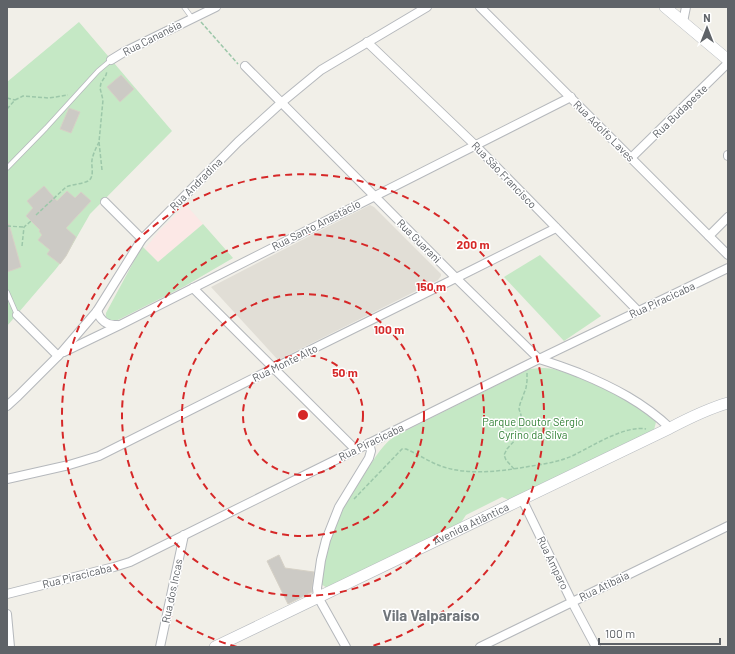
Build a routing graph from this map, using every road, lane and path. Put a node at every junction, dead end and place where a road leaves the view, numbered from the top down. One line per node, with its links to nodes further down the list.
1 (184, 7): 7 (lane)
2 (216, 7): 7 (street, Rua Cananéia)
3 (427, 7): 9 (street, Rua Andradina)
4 (480, 7): 15 (street, Rua Adolfo Laves)
5 (665, 7): 8 (main road)
6 (686, 7): 8 (street)
7 (194, 17): 11 (street, Rua Cananéia); 13 (path)
8 (683, 22): 10 (main road)
9 (367, 42): 18 (street, Rua Andradina); 21 (street, Rua São Francisco)
10 (728, 60)
11 (109, 62): 14 (lane); 20 (path)
12 (728, 63): 22 (street, Rua Budapeste)
13 (245, 66): 18 (street, Rua Guarani)
14 (76, 94): 17 (path); 23 (lane)
15 (570, 97): 21 (street, Rua Santo Anastácio); 22 (street, Rua Adolfo Laves)
16 (7, 98): 17 (path)
17 (15, 100): 19 (path)
18 (281, 103): 25 (street, Rua Guarani); 34 (street, Rua Andradina)
19 (7, 109)
20 (99, 142): 24 (path); 27 (path)
21 (475, 145): 25 (street, Rua Santo Anastácio); 32 (street, Rua São Francisco)
22 (631, 158): 33 (street, Rua Adolfo Laves)
23 (7, 168)
24 (102, 170)
25 (374, 196): 38 (street, Rua Guarani); 39 (street, Rua Santo Anastácio)
26 (105, 202): 34 (street)
27 (36, 215)
28 (728, 217): 33 (street)
29 (30, 220): 31 (path)
30 (7, 226): 31 (path)
31 (24, 227): 35 (path)
32 (556, 228): 38 (street, Rua Monte Alto); 42 (street, Rua São Francisco)
33 (709, 236): 36 (street, Rua Adolfo Laves)
34 (142, 240): 41 (street, Rua Andradina)
35 (22, 246)
36 (728, 255)
37 (728, 268): 42 (street, Rua Piracicaba)
38 (456, 278): 46 (street, Rua Guarani); 48 (street, Rua Monte Alto)
39 (193, 288): 44 (street, Rua Santo Anastácio); 48 (street)
40 (7, 292): 43 (lane)
41 (97, 311): 44 (street); 45 (street, Rua Andradina)
42 (638, 311): 46 (street, Rua Piracicaba)
43 (17, 315): 45 (street)
44 (120, 325): 45 (street, Rua Santo Anastácio)
45 (59, 355): 50 (street, Rua Andradina)
46 (538, 359): 47 (street, Rua Piracicaba); 51 (street, Rua Guarani)
47 (525, 366): 53 (street, Rua Piracicaba); 55 (path)
48 (274, 368): 54 (street); 56 (street, Rua Monte Alto)
49 (728, 403): 51 (main road, Avenida Atlântica)
50 (7, 406)
51 (670, 428): 52 (main road, Avenida Atlântica)
52 (656, 435): 55 (path); 57 (main road, Avenida Atlântica)
53 (369, 444): 54 (street, Rua Piracicaba); 62 (street)
54 (356, 450): 60 (street, Rua Piracicaba)
55 (514, 469): 58 (path)
56 (7, 479)
57 (522, 499): 62 (main road, Avenida Atlântica); 63 (street, Rua Amparo)
58 (352, 501)
59 (728, 526): 63 (street, Rua Atibaia)
60 (184, 535): 61 (street, Rua Piracicaba); 66 (street, Rua dos Incas)
61 (7, 594)
62 (318, 597): 67 (main road, Avenida Atlântica); 68 (street)
63 (572, 602): 69 (street, Rua Atibaia); 70 (street, Rua Amparo)
64 (7, 614): 65 (street)
65 (10, 647)
66 (160, 647)
67 (215, 647)
68 (346, 647)
69 (480, 647)
70 (596, 647)

